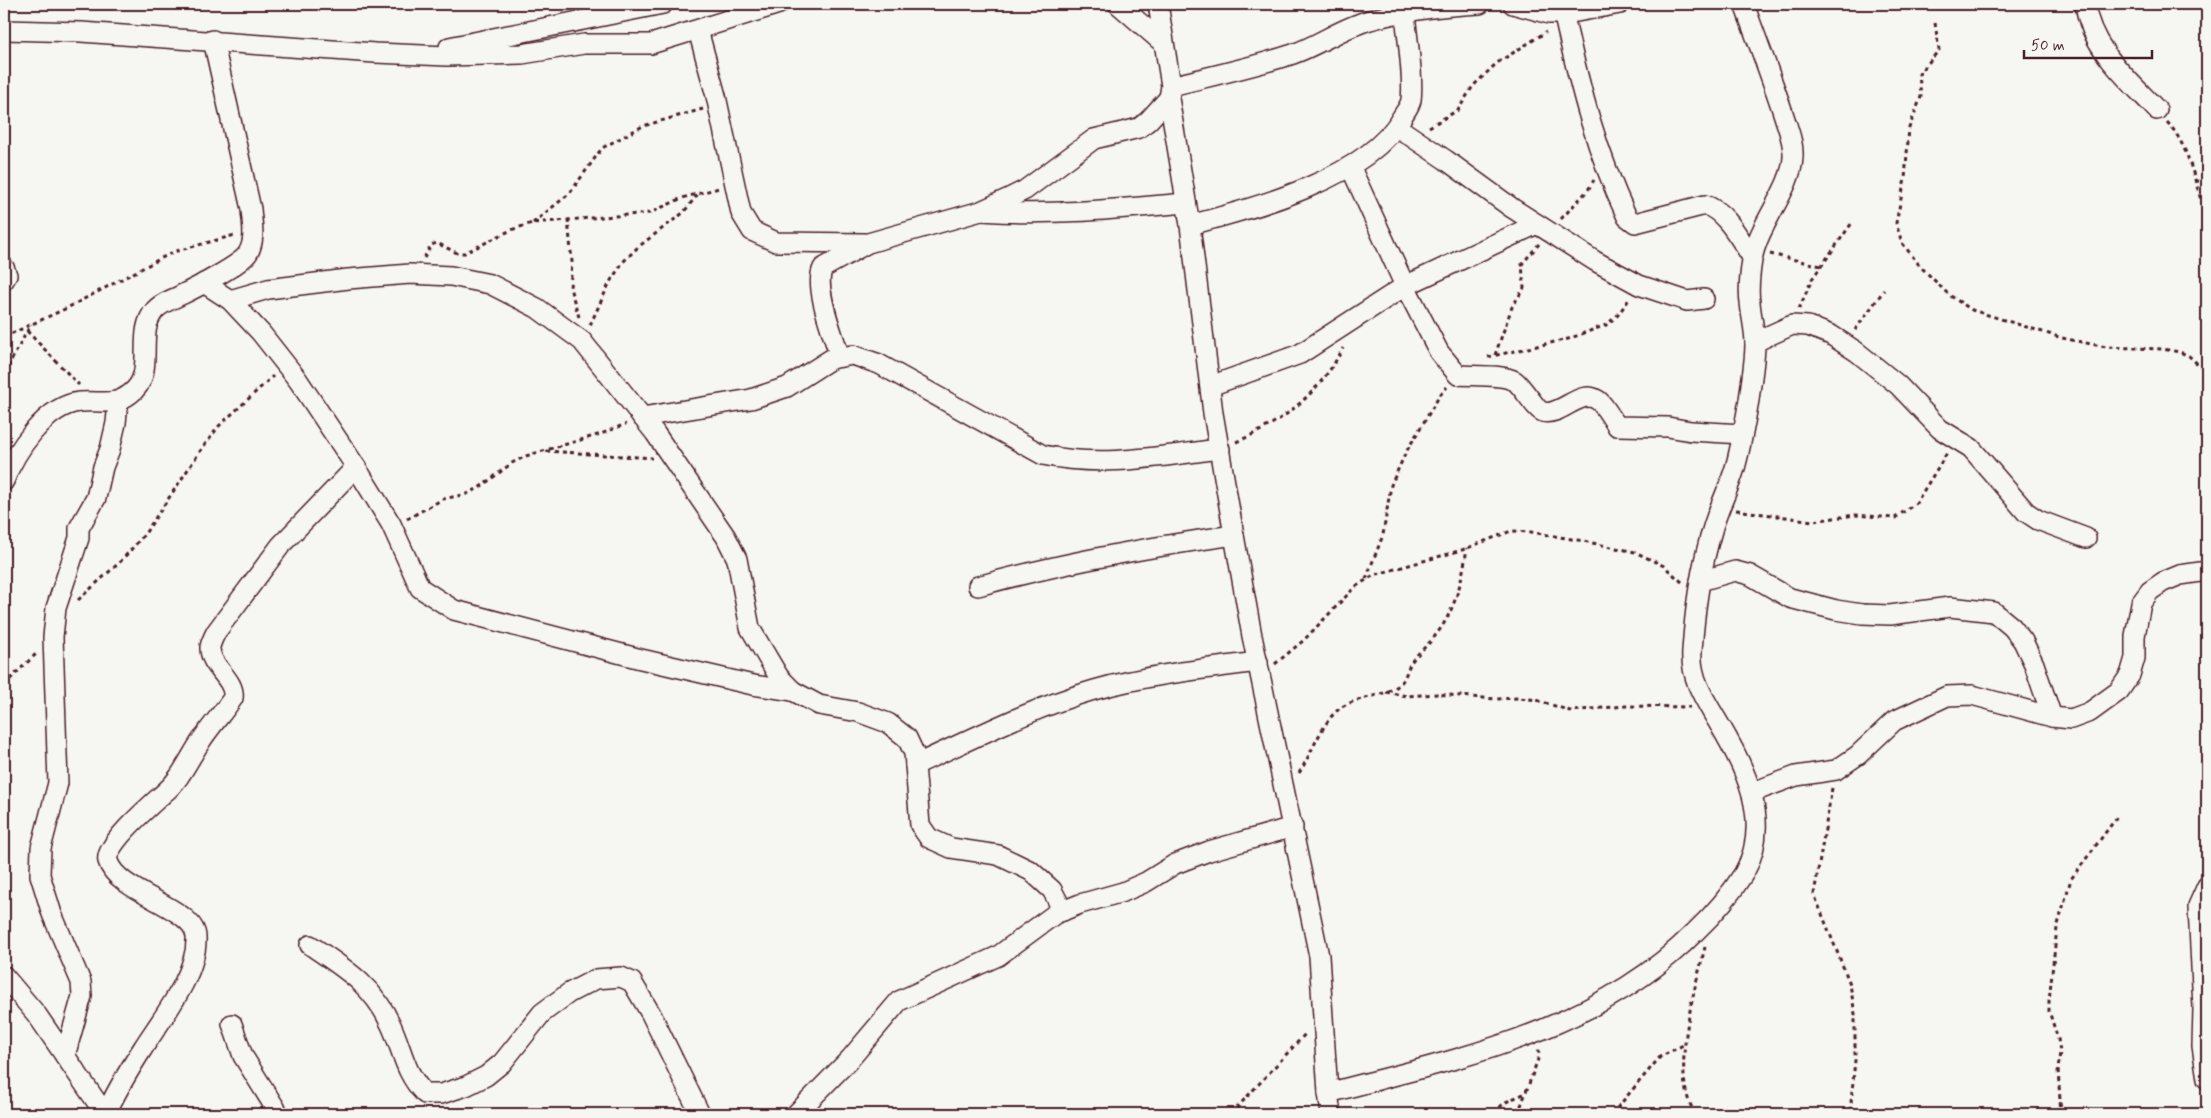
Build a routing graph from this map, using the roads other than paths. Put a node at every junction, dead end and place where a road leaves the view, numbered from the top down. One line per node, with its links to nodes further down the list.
1 (663, 4): 10 (street)
2 (779, 4): 14 (street)
3 (1118, 4): 16 (street)
4 (1158, 4): 16 (street)
5 (1480, 4): 11 (street)
6 (1513, 4): 12 (street)
7 (1620, 4): 12 (street)
8 (1744, 4): 28 (street)
9 (2085, 4): 20 (street)
10 (575, 12): 17 (street); 18 (street)
11 (1405, 12): 19 (street); 21 (street)
12 (1565, 18): 28 (street)
13 (4, 30): 15 (street)
14 (698, 30): 17 (street); 27 (street)
15 (213, 40): 18 (street); 31 (street)
16 (1163, 43): 19 (street)
17 (584, 44): 18 (street)
18 (419, 54)
19 (1170, 92): 23 (street); 24 (street)
20 (2157, 110)
21 (1404, 132): 22 (street); 26 (street)
22 (1351, 168): 25 (street); 32 (street)
23 (1186, 203): 24 (street); 25 (street)
24 (981, 211): 27 (street)
25 (1190, 225): 37 (street)
26 (1543, 228): 32 (street); 33 (street)
27 (868, 243): 36 (street)
28 (1754, 254): 35 (street)
29 (4, 267): 30 (street)
30 (4, 280)
31 (204, 283): 34 (street); 38 (street)
32 (1405, 286): 37 (street); 40 (street)
33 (1704, 299)
34 (230, 300): 39 (street); 42 (street)
35 (1755, 342): 40 (street); 45 (street)
36 (840, 357): 39 (street); 41 (street)
37 (1210, 386): 41 (street)
38 (118, 402): 43 (street); 60 (street)
39 (642, 417): 50 (street)
40 (1742, 434): 48 (street)
41 (1220, 449): 44 (street)
42 (356, 467): 50 (street); 63 (street)
43 (4, 481)
44 (1234, 535): 47 (street); 49 (street)
45 (2086, 538)
46 (2207, 571): 51 (street)
47 (978, 586)
48 (1698, 588): 51 (street); 53 (street)
49 (1260, 669): 52 (street); 54 (street)
50 (793, 691): 52 (street)
51 (2052, 717): 53 (street)
52 (915, 765): 56 (street)
53 (1753, 792): 62 (street)
54 (1293, 827): 56 (street); 62 (street)
55 (2207, 886): 61 (street)
56 (1063, 911): 66 (street)
57 (310, 945): 65 (street)
58 (4, 976): 60 (street)
59 (232, 1024): 64 (street)
60 (65, 1056): 63 (street)
61 (2207, 1078)
62 (1328, 1093): 67 (street)
63 (105, 1114)
64 (279, 1114)
65 (700, 1114)
66 (796, 1114)
67 (1331, 1114)

